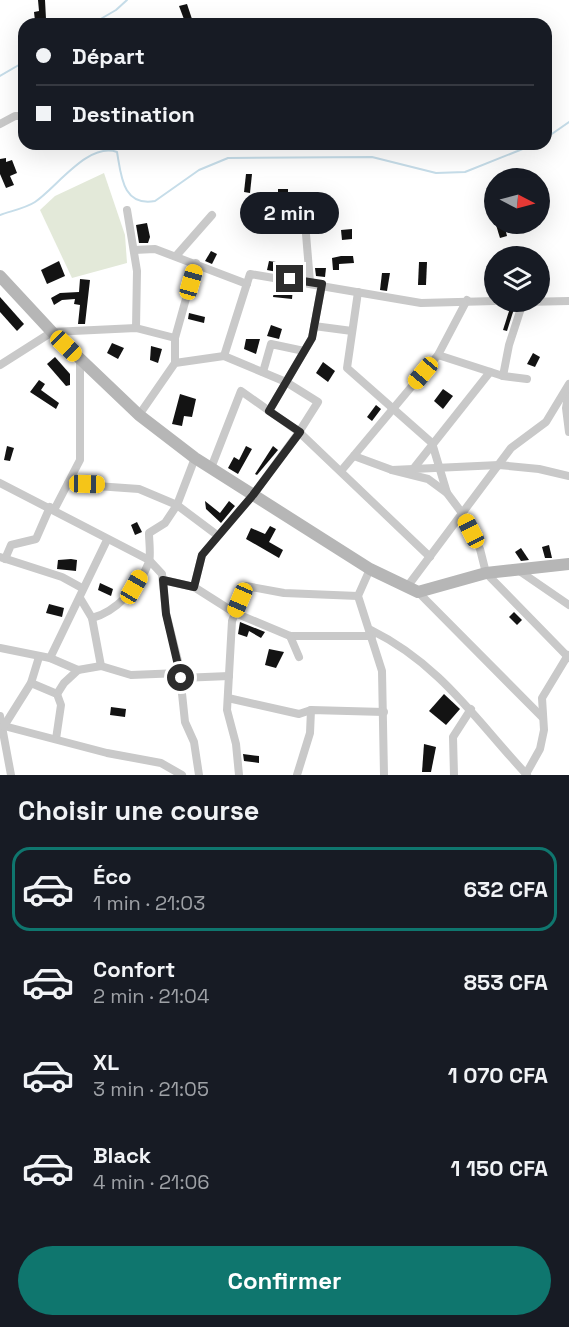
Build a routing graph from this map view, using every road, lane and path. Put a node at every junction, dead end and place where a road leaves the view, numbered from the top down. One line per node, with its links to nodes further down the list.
1 (18, 116): 2 (street)
2 (0, 123)
3 (127, 210): 6 (street)
4 (212, 215): 7 (street)
5 (306, 234): 10 (street)
6 (134, 250): 7 (street); 20 (street)
7 (176, 256): 8 (street)
8 (196, 263): 11 (street); 23 (street)
9 (0, 276): 22 (main road)
10 (310, 282): 11 (street); 12 (street)
11 (247, 284): 25 (street)
12 (322, 284): 13 (street); 19 (street)
13 (358, 292): 14 (street); 21 (street)
14 (467, 300): 15 (street); 26 (street)
15 (484, 301)
16 (550, 301): 17 (street)
17 (569, 301)
18 (520, 312): 32 (street)
19 (314, 326): 21 (street); 24 (street)
20 (136, 328): 22 (street); 23 (street)
21 (352, 331): 37 (street)
22 (52, 332): 27 (main road); 29 (street)
23 (175, 338): 28 (street)
24 (304, 351): 30 (street); 34 (street)
25 (224, 356): 28 (street); 30 (street)
26 (438, 356): 31 (street); 37 (street)
27 (80, 359): 39 (main road); 52 (street)
28 (175, 363): 39 (street)
29 (0, 365)
30 (262, 372): 34 (street)
31 (490, 372): 32 (street); 42 (street)
32 (503, 376): 33 (street)
33 (526, 379)
34 (286, 382): 38 (street); 40 (street)
35 (569, 384): 45 (street)
36 (569, 389): 41 (street)
37 (393, 409): 42 (street); 43 (street)
38 (269, 411): 40 (street); 47 (street)
39 (139, 415): 44 (main road)
40 (300, 432): 48 (street); 54 (street)
41 (569, 432)
42 (432, 443): 46 (street); 49 (street)
43 (354, 456): 48 (street); 49 (street)
44 (195, 458): 47 (main road); 55 (street)
45 (499, 465): 46 (street); 50 (street); 57 (street)
46 (437, 466): 49 (street); 53 (street)
47 (211, 468): 54 (main road)
48 (341, 471): 60 (street)
49 (410, 472): 53 (street)
50 (569, 476)
51 (0, 483): 56 (street)
52 (68, 484): 55 (street); 56 (street)
53 (447, 493): 57 (street)
54 (253, 495): 58 (street); 64 (main road)
55 (177, 505): 58 (street); 62 (street)
56 (52, 509): 59 (street); 61 (street)
57 (462, 513): 60 (street); 66 (street)
58 (217, 535): 68 (street)
59 (107, 540): 62 (street); 69 (street)
60 (430, 557): 70 (street)
61 (2, 559): 69 (street)
62 (149, 560): 67 (street); 75 (street)
63 (569, 564): 65 (main road)
64 (370, 569): 70 (main road); 71 (street)
65 (518, 570): 66 (main road); 73 (street)
66 (486, 573): 70 (main road); 79 (street)
67 (163, 580): 68 (street); 85 (street)
68 (194, 587): 74 (street)
69 (82, 588): 72 (street)
70 (413, 589): 94 (street)
71 (358, 596): 74 (street); 76 (street)
72 (80, 598): 75 (street); 82 (street)
73 (569, 605)
74 (235, 613): 77 (street); 86 (street)
75 (92, 618): 83 (street)
76 (372, 633): 77 (street); 90 (street); 92 (street)
77 (290, 636): 81 (street)
78 (0, 648): 80 (street)
79 (568, 656): 94 (street)
80 (39, 657): 82 (street); 87 (street)
81 (298, 657)
82 (50, 658): 84 (street)
83 (101, 666): 84 (street); 85 (street)
84 (78, 670): 88 (street)
85 (180, 676): 86 (street); 99 (street)
86 (229, 676): 89 (street)
87 (31, 683): 88 (street); 95 (street)
88 (57, 694): 96 (street)
89 (228, 698): 91 (street); 100 (street)
90 (471, 709): 103 (street); 104 (street)
91 (311, 710): 92 (street); 101 (street)
92 (384, 712): 102 (street)
93 (0, 716): 95 (street)
94 (542, 717): 104 (street)
95 (4, 726): 96 (street); 97 (street)
96 (56, 739): 98 (street)
97 (11, 775)
98 (182, 775)
99 (199, 775)
100 (239, 775)
101 (297, 775)
102 (384, 775)
103 (454, 775)
104 (526, 775)

